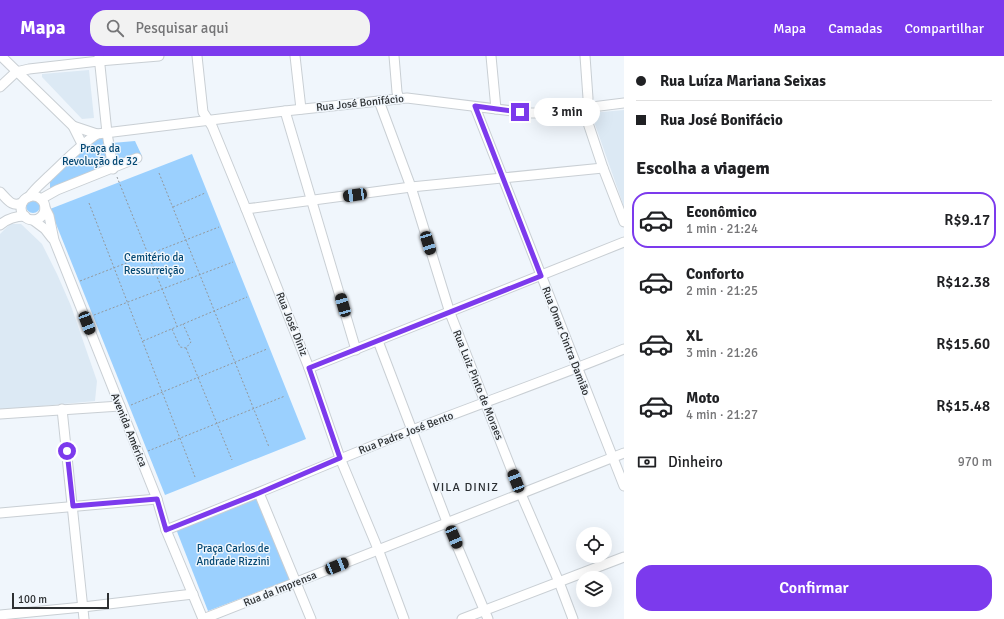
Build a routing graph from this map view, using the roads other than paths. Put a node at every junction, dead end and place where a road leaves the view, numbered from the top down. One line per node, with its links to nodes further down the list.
1 (158, 56): 8 (street)
2 (198, 56): 19 (street, Rua José Diniz)
3 (295, 56): 16 (street)
4 (394, 56): 11 (street)
5 (491, 56): 17 (street)
6 (584, 56): 15 (street)
7 (5, 58): 9 (street)
8 (99, 58): 9 (street); 21 (street)
9 (16, 72): 10 (street); 20 (street)
10 (0, 88)
11 (399, 99): 12 (street, Rua José Bonifácio); 14 (street, Rua José Bonifácio)
12 (379, 101): 16 (street, Rua José Bonifácio); 29 (street, Rua Luiz Pinto de Moraes)
13 (624, 103): 15 (street, Rua José Bonifácio)
14 (475, 106): 17 (street, Rua José Bonifácio); 28 (street, Rua Omar Cintra Damião)
15 (586, 107): 17 (street, Rua José Bonifácio); 25 (street)
16 (301, 109): 18 (street, Rua José Bonifácio)
17 (496, 109)
18 (285, 111): 19 (street, Rua José Bonifácio); 32 (street)
19 (208, 120): 21 (street, Rua José Bonifácio); 36 (street, Rua José Diniz)
20 (73, 126): 22 (street); 23 (street)
21 (107, 133): 22 (street, Rua José Bonifácio); 26 (street)
22 (97, 134): 23 (street)
23 (82, 144): 27 (street)
24 (137, 158): 26 (street)
25 (603, 168): 28 (street); 38 (street)
26 (114, 169): 34 (street)
27 (47, 178): 31 (street); 34 (street)
28 (504, 179): 29 (street); 42 (street, Rua Omar Cintra Damião)
29 (411, 188): 32 (street); 43 (street, Rua Luiz Pinto de Moraes)
30 (0, 192): 35 (street)
31 (29, 197): 33 (street); 34 (street)
32 (312, 201): 36 (street); 46 (street)
33 (22, 203): 35 (street); 37 (street)
34 (43, 203): 37 (street); 40 (street, Avenida América)
35 (12, 204): 39 (street)
36 (246, 209): 47 (street, Rua José Diniz)
37 (29, 218): 39 (street); 40 (street, Avenida América)
38 (624, 222)
39 (2, 224)
40 (54, 240): 50 (street, Avenida América)
41 (624, 242): 42 (street)
42 (541, 276): 43 (street); 48 (street, Rua Omar Cintra Damião)
43 (450, 313): 44 (street); 49 (street, Rua Luiz Pinto de Moraes)
44 (378, 341): 46 (street); 53 (street)
45 (624, 349): 48 (street, Rua Padre José Bento)
46 (356, 350): 47 (street)
47 (309, 368): 55 (street, Rua José Diniz)
48 (577, 369): 49 (street, Rua Padre José Bento); 56 (street, Rua Omar Cintra Damião)
49 (485, 402): 53 (street, Rua Padre José Bento); 59 (street, Rua Luiz Pinto de Moraes)
50 (120, 406): 51 (street); 60 (street, Avenida América)
51 (62, 409): 52 (street); 61 (street)
52 (0, 414)
53 (412, 430): 55 (street, Rua Padre José Bento); 63 (street)
54 (624, 453): 56 (street, Rua da Imprensa)
55 (340, 458): 58 (street, Rua Padre José Bento); 65 (street, Rua José Diniz)
56 (612, 458): 57 (street, Rua Omar Cintra Damião); 59 (street, Rua da Imprensa)
57 (624, 486)
58 (259, 493): 64 (street, Rua Padre José Bento); 67 (street)
59 (521, 494): 63 (street, Rua da Imprensa); 68 (street, Rua Luiz Pinto de Moraes)
60 (157, 499): 61 (street); 64 (street, Avenida América)
61 (73, 506): 62 (street); 70 (street)
62 (0, 513)
63 (447, 522): 65 (street, Rua da Imprensa); 72 (street)
64 (166, 530): 69 (street, Avenida América)
65 (378, 549): 67 (street, Rua da Imprensa); 76 (street, Rua José Diniz)
66 (624, 557): 68 (street)
67 (296, 582): 74 (street, Rua da Imprensa); 75 (street)
68 (559, 582): 72 (street); 78 (street, Rua Luiz Pinto de Moraes)
69 (194, 594): 70 (street); 74 (street, Avenida América)
70 (83, 607): 71 (street); 73 (street)
71 (0, 615)
72 (486, 615): 77 (street)
73 (84, 619)
74 (203, 619)
75 (311, 619)
76 (404, 619)
77 (462, 619)
78 (573, 619)

